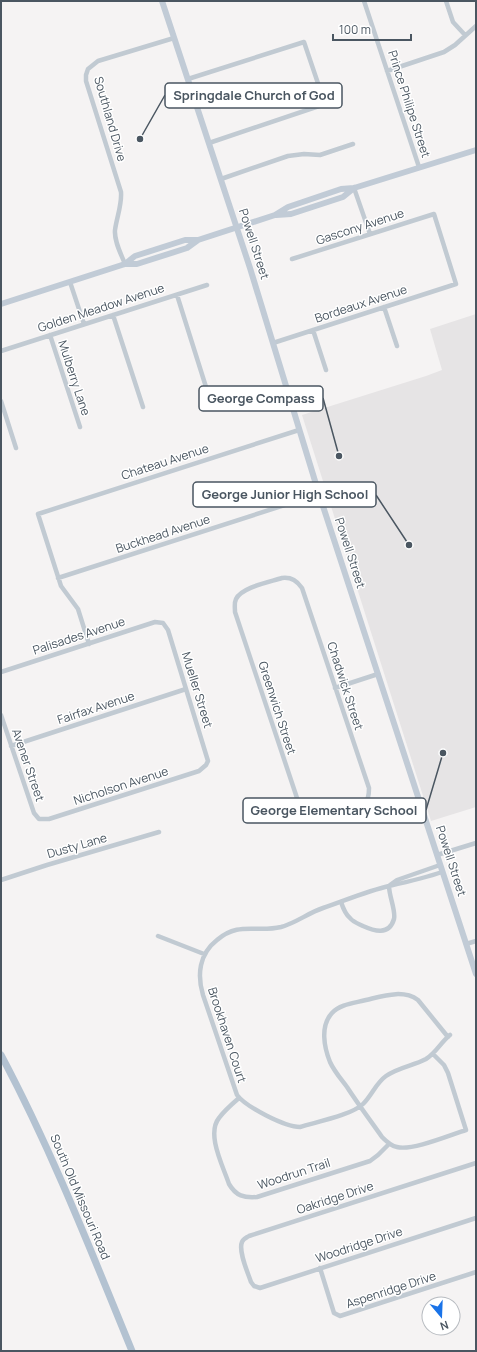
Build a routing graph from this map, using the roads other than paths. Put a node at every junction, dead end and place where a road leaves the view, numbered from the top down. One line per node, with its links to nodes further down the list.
1 (162, 1): 6 (street, Powell Street)
2 (364, 1): 7 (street, Prince Philipe Street)
3 (446, 1): 5 (street)
4 (476, 26): 5 (street)
5 (465, 35): 7 (street)
6 (174, 38): 8 (street, Powell Street); 18 (street, Southland Drive)
7 (387, 71): 12 (street, Prince Philipe Street)
8 (188, 79): 9 (street, Powell Street); 9 (street)
9 (209, 143): 13 (street, Powell Street)
10 (353, 144): 13 (street)
11 (476, 150): 12 (street)
12 (419, 167): 14 (street)
13 (221, 179): 15 (street, Powell Street)
14 (354, 188): 15 (street); 16 (street)
15 (236, 228): 18 (street); 29 (street, Powell Street)
16 (370, 234): 17 (street, Gascony Avenue); 20 (street, Gascony Avenue)
17 (292, 259)
18 (125, 264): 19 (street)
19 (70, 282): 23 (street); 26 (street)
20 (456, 284): 24 (street, Bordeaux Avenue)
21 (207, 285): 22 (street, Golden Meadow Avenue)
22 (177, 295): 25 (street, Golden Meadow Avenue); 33 (street)
23 (1, 304)
24 (384, 307): 27 (street, Bordeaux Avenue); 30 (street)
25 (113, 315): 26 (street, Golden Meadow Avenue); 35 (street)
26 (84, 324): 28 (street, Golden Meadow Avenue)
27 (313, 330): 29 (street, Bordeaux Avenue); 32 (street)
28 (50, 335): 31 (street, Golden Meadow Avenue); 36 (street, Mulberry Lane)
29 (273, 343): 37 (street, Powell Street)
30 (397, 346)
31 (1, 351)
32 (326, 370)
33 (206, 387)
34 (1, 401): 38 (street)
35 (143, 407)
36 (80, 427)
37 (298, 430): 39 (street, Powell Street); 40 (street, Chateau Avenue)
38 (16, 448)
39 (319, 494): 40 (street, Buckhead Avenue); 45 (street, Powell Street)
40 (58, 578): 43 (street)
41 (294, 580): 46 (street, Chadwick Street); 51 (street, Greenwich Street)
42 (164, 623): 43 (street, Palisades Avenue); 47 (street, Mueller Street)
43 (89, 644): 44 (street, Palisades Avenue)
44 (1, 672)
45 (378, 674): 46 (street); 55 (street, Powell Street)
46 (335, 688): 51 (street, Chadwick Street)
47 (186, 689): 49 (street, Fairfax Avenue); 50 (street, Mueller Street)
48 (1, 715): 49 (street, Avener Street)
49 (11, 746): 52 (street, Avener Street)
50 (206, 765): 52 (street, Nicholson Avenue)
51 (367, 801)
52 (39, 819)
53 (159, 832): 57 (street, Dusty Lane)
54 (476, 843): 55 (street)
55 (437, 855): 56 (street, Powell Street)
56 (441, 869): 58 (street); 62 (street, Powell Street)
57 (1, 880)
58 (389, 886): 59 (street); 59 (street)
59 (341, 902): 63 (street)
60 (158, 936): 63 (street)
61 (476, 941): 62 (street)
62 (466, 944): 64 (street, Powell Street)
63 (204, 954): 67 (street, Brookhaven Court)
64 (476, 974)
65 (433, 1054): 68 (street, Brookhaven Court); 68 (street, Brookhaven Court); 69 (street)
66 (1, 1055): 75 (main road, South Old Missouri Road)
67 (239, 1098): 68 (street, Brookhaven Court); 69 (street, Woodrun Trail)
68 (360, 1106): 69 (street)
69 (389, 1144)
70 (476, 1163): 74 (street, Oakridge Drive)
71 (476, 1218): 72 (street, Woodridge Drive)
72 (320, 1268): 73 (street, Aspenridge Drive); 74 (street, Woodridge Drive)
73 (476, 1272)
74 (251, 1282)
75 (132, 1351)

